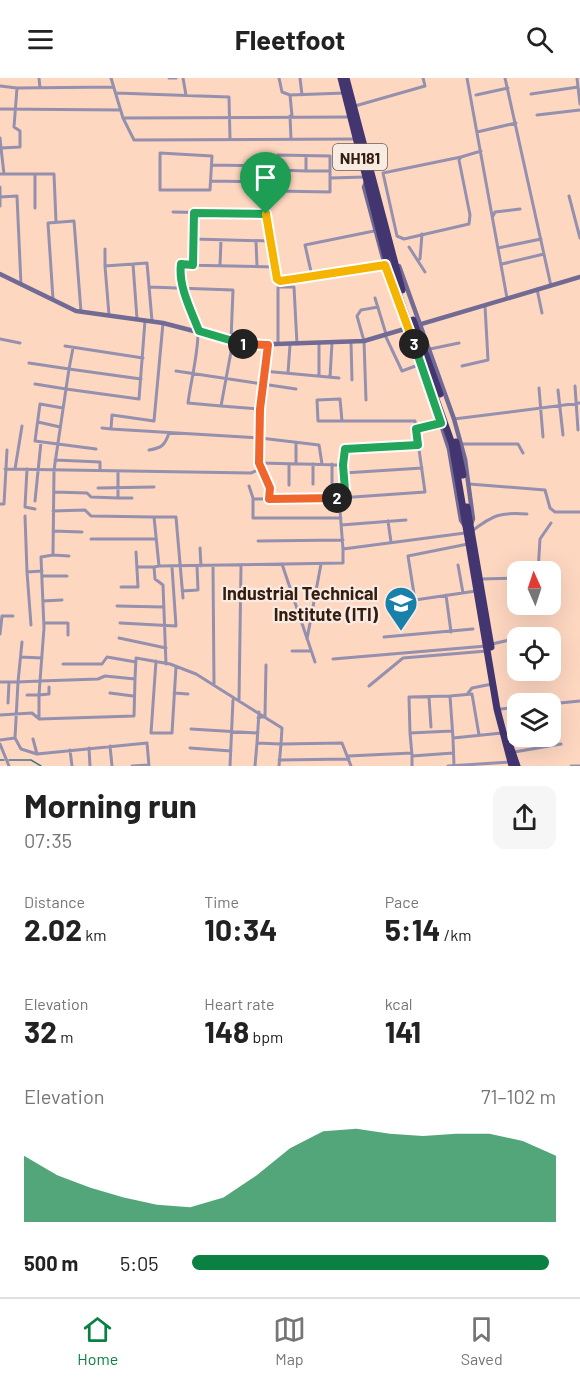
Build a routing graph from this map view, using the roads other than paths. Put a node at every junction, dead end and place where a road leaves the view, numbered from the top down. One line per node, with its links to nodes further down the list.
1 (39, 78): 17 (street)
2 (111, 78): 15 (street)
3 (169, 78): 4 (street)
4 (176, 78)
5 (183, 78): 23 (street)
6 (279, 78): 24 (street)
7 (300, 78): 25 (street)
8 (341, 78): 21 (highway, NH181)
9 (346, 78): 28 (highway, NH181)
10 (423, 78): 28 (street)
11 (467, 78): 39 (street)
12 (506, 78): 18 (street)
13 (577, 78): 19 (street)
14 (0, 86): 16 (street)
15 (114, 87): 17 (street); 20 (street)
16 (17, 88): 17 (street); 30 (street)
17 (40, 88)
18 (508, 88): 26 (street); 38 (street)
19 (579, 90): 22 (street); 27 (street)
20 (116, 93): 23 (street); 31 (street)
21 (345, 93): 25 (street); 36 (highway, NH181)
22 (531, 94)
23 (186, 95): 35 (street)
24 (290, 95): 25 (street); 34 (street)
25 (302, 95)
26 (476, 95)
27 (580, 104)
28 (353, 106): 55 (highway, NH181)
29 (0, 109): 30 (street)
30 (16, 109): 31 (street); 44 (street)
31 (120, 110): 37 (street)
32 (580, 110): 33 (street)
33 (537, 115)
34 (291, 116): 35 (street); 36 (street); 42 (street)
35 (230, 117): 37 (street); 41 (street)
36 (350, 117): 43 (highway, NH181)
37 (123, 118): 41 (street)
38 (516, 123): 39 (street); 72 (street)
39 (477, 132): 45 (street)
40 (0, 138): 44 (street)
41 (230, 139): 42 (street)
42 (291, 139): 43 (street)
43 (356, 139): 55 (highway, NH181)
44 (1, 148): 52 (street)
45 (481, 152): 47 (street); 66 (street)
46 (306, 156): 49 (street); 50 (street); 51 (street)
47 (461, 157): 69 (street); 69 (street)
48 (212, 165): 49 (street); 56 (street); 56 (street)
49 (277, 168): 50 (street); 57 (street)
50 (306, 171): 51 (street)
51 (330, 171): 54 (street)
52 (2, 174): 53 (street)
53 (34, 174): 62 (street); 67 (street)
54 (330, 178): 55 (street); 57 (street)
55 (367, 179): 68 (highway, NH181); 68 (street); 111 (street)
56 (211, 181): 57 (street)
57 (277, 182)
58 (0, 187): 60 (street)
59 (569, 196): 70 (street)
60 (0, 197): 61 (street); 93 (street)
61 (0, 206)
62 (35, 208)
63 (520, 209): 66 (street)
64 (173, 212): 65 (street)
65 (194, 213): 71 (street); 75 (street)
66 (493, 216): 77 (street)
67 (56, 222): 101 (street); 104 (street)
68 (380, 234): 84 (street); 91 (street); 228 (highway, NH181)
69 (422, 234): 80 (street)
70 (580, 238)
71 (194, 239): 73 (street); 83 (street)
72 (541, 239): 77 (street); 79 (street)
73 (221, 240): 74 (street); 86 (street)
74 (256, 241): 75 (street); 87 (street)
75 (270, 241): 88 (street)
76 (409, 247): 80 (street)
77 (498, 248): 82 (street)
78 (105, 249): 85 (street)
79 (544, 254): 82 (street); 95 (street)
80 (420, 260): 89 (street)
81 (133, 264): 85 (street); 96 (street); 107 (street)
82 (501, 264): 100 (street)
83 (193, 265): 86 (street); 97 (street)
84 (385, 265): 91 (street); 112 (street)
85 (105, 266): 106 (street)
86 (220, 266): 87 (street)
87 (257, 266): 88 (street)
88 (275, 267): 91 (street)
89 (425, 272)
90 (0, 274): 93 (street)
91 (312, 276)
92 (580, 277): 95 (street)
93 (21, 285): 101 (street)
94 (174, 286): 97 (street)
95 (550, 286): 98 (street)
96 (149, 287): 97 (street); 109 (street)
97 (184, 288): 113 (street); 116 (street)
98 (537, 289): 100 (street); 105 (street)
99 (375, 298): 103 (street)
100 (507, 298): 102 (street)
101 (53, 300): 104 (street)
102 (485, 304): 111 (street); 133 (street)
103 (378, 307): 114 (street); 117 (street)
104 (81, 312): 106 (street)
105 (542, 313)
106 (109, 316): 107 (street)
107 (137, 320): 108 (street)
108 (145, 321): 109 (street); 130 (street)
109 (152, 321): 110 (street)
110 (163, 323): 113 (street); 160 (street)
111 (419, 324): 112 (street); 129 (street)
112 (408, 327): 114 (street); 132 (street)
113 (199, 331): 116 (street); 137 (street)
114 (385, 334): 117 (street); 132 (street)
115 (0, 339): 119 (street)
116 (232, 340): 123 (street); 143 (street)
117 (364, 341): 118 (street); 152 (street)
118 (351, 342): 120 (street); 144 (street)
119 (20, 343)
120 (332, 343): 122 (street); 140 (street)
121 (459, 343): 129 (street)
122 (319, 344): 126 (street); 139 (street)
123 (268, 345): 124 (street); 136 (street)
124 (279, 345): 125 (street); 126 (street)
125 (290, 345): 126 (street); 138 (street)
126 (297, 345)
127 (65, 346): 128 (street)
128 (74, 347): 130 (street); 134 (street)
129 (428, 350): 159 (street)
130 (143, 358): 142 (street)
131 (29, 363): 134 (street)
132 (421, 364): 163 (street)
133 (462, 366)
134 (69, 369): 142 (street); 149 (street)
135 (176, 371): 137 (street)
136 (263, 371): 138 (street); 146 (street)
137 (192, 373): 143 (street); 155 (street)
138 (288, 373): 139 (street)
139 (319, 376): 140 (street)
140 (330, 377): 141 (street)
141 (339, 378)
142 (141, 379): 149 (street)
143 (226, 379): 146 (street); 155 (street)
144 (352, 380)
145 (35, 384): 149 (street)
146 (263, 384): 150 (street); 158 (street)
147 (575, 386): 153 (street)
148 (538, 388): 156 (street)
149 (66, 389): 157 (street)
150 (296, 389)
151 (558, 390): 154 (street)
152 (366, 400)
153 (578, 404): 154 (street); 169 (street)
154 (559, 405): 156 (street); 172 (street)
155 (221, 406): 158 (street)
156 (540, 407): 159 (street); 173 (street)
157 (63, 408): 162 (street); 165 (street)
158 (260, 409): 174 (street)
159 (454, 419): 177 (street)
160 (154, 421): 167 (street); 170 (street)
161 (342, 421): 161 (street); 168 (street)
162 (38, 423): 165 (street); 175 (street)
163 (441, 423): 168 (street); 228 (street)
164 (22, 426): 194 (street)
165 (60, 426): 178 (street)
166 (102, 428): 167 (street)
167 (111, 429): 170 (street)
168 (416, 429): 179 (street)
169 (578, 430)
170 (154, 432): 171 (street)
171 (169, 433): 174 (street); 182 (street)
172 (563, 435)
173 (543, 437)
174 (260, 438): 176 (street); 185 (street)
175 (41, 442): 178 (street); 196 (street)
176 (296, 442): 187 (street); 189 (street)
177 (462, 444): 183 (street); 203 (street)
178 (57, 445): 180 (street); 184 (street)
179 (418, 445): 191 (street); 192 (street)
180 (96, 449)
181 (7, 450): 193 (street)
182 (149, 450)
183 (524, 453)
184 (55, 460): 197 (street); 198 (street)
185 (259, 463): 186 (street); 199 (street); 214 (street)
186 (289, 464): 187 (street); 204 (street)
187 (296, 464): 188 (street)
188 (313, 464): 189 (street); 202 (street)
189 (322, 464): 190 (street)
190 (332, 464): 191 (street); 201 (street)
191 (343, 465): 200 (street)
192 (422, 468): 200 (street); 212 (street)
193 (5, 469): 194 (street); 216 (street)
194 (15, 469): 195 (street)
195 (27, 469): 196 (street); 217 (street)
196 (38, 470): 197 (street); 215 (street)
197 (54, 470): 198 (street); 209 (street)
198 (100, 470): 199 (street)
199 (118, 471): 207 (street)
200 (344, 473): 212 (street)
201 (332, 483)
202 (314, 484)
203 (469, 484): 219 (street); 228 (street)
204 (290, 485)
205 (249, 486): 213 (street)
206 (98, 488): 207 (street)
207 (118, 488): 208 (street); 210 (street)
208 (153, 488)
209 (54, 492): 210 (street); 218 (street)
210 (118, 498): 211 (street)
211 (132, 498)
212 (339, 498): 214 (street); 223 (street)
213 (253, 499): 214 (street); 223 (street)
214 (269, 499)
215 (35, 501)
216 (0, 504)
217 (35, 509)
218 (53, 510): 222 (street); 229 (street)
219 (580, 513)
220 (527, 514): 228 (street)
221 (25, 516): 254 (street)
222 (154, 517): 231 (street); 248 (street)
223 (341, 518): 227 (street)
224 (406, 520): 225 (street)
225 (388, 521): 227 (street); 235 (street)
226 (551, 523): 242 (street)
227 (341, 525): 233 (street)
228 (468, 529): 235 (street); 236 (highway, NH181); 257 (highway, NH181)
229 (53, 531): 230 (street); 240 (street)
230 (82, 532)
231 (156, 538): 232 (street); 247 (street)
232 (91, 539)
233 (343, 540): 234 (street); 238 (street)
234 (258, 541)
235 (391, 542): 238 (street)
236 (468, 544): 261 (highway, NH181); 263 (street)
237 (200, 548): 249 (street)
238 (343, 549): 244 (street)
239 (136, 552): 251 (street)
240 (53, 555): 241 (street); 255 (street)
241 (69, 556)
242 (539, 561)
243 (282, 564): 244 (street); 245 (street); 280 (street)
244 (321, 564): 280 (street)
245 (241, 565): 250 (street); 315 (street)
246 (458, 565): 262 (street)
247 (159, 566): 252 (street); 253 (street)
248 (181, 566): 249 (street); 253 (street); 260 (street)
249 (199, 566): 250 (street); 260 (street)
250 (213, 566): 303 (street)
251 (137, 567): 252 (street); 259 (street)
252 (154, 567): 268 (street)
253 (172, 567): 273 (street)
254 (27, 572): 255 (street); 272 (street)
255 (42, 574): 256 (street); 266 (street)
256 (67, 576)
257 (479, 579): 258 (street); 283 (highway, NH181)
258 (507, 579)
259 (121, 587)
260 (182, 591): 264 (street)
261 (476, 591): 262 (street); 283 (highway, NH181)
262 (463, 592): 263 (street)
263 (446, 595): 275 (street)
264 (183, 598)
265 (62, 600): 266 (street)
266 (43, 601): 270 (street)
267 (117, 606): 268 (street)
268 (164, 607): 273 (street)
269 (13, 616): 276 (street)
270 (44, 623): 277 (street); 288 (street)
271 (120, 623): 273 (street)
272 (31, 625)
273 (165, 626): 284 (street)
274 (473, 629): 275 (street)
275 (451, 632): 278 (street)
276 (0, 634)
277 (68, 634)
278 (384, 636)
279 (119, 638): 284 (street)
280 (307, 639): 286 (street)
281 (507, 641): 283 (street)
282 (22, 642): 287 (street)
283 (487, 647): 289 (street); 302 (highway, NH181); 304 (street); 320 (highway, NH181)
284 (166, 648): 294 (street)
285 (292, 651): 286 (street)
286 (311, 651): 292 (street)
287 (21, 657): 288 (street); 301 (street)
288 (42, 658): 298 (street)
289 (333, 659)
290 (136, 662): 291 (street); 293 (street); 297 (street)
291 (156, 662): 294 (street); 307 (street)
292 (315, 662)
293 (63, 664)
294 (166, 664): 296 (street)
295 (266, 665): 324 (street)
296 (176, 667): 303 (street); 307 (street)
297 (135, 679): 298 (street); 312 (street)
298 (40, 681): 301 (street); 311 (street)
299 (0, 682): 300 (street)
300 (9, 682): 301 (street); 317 (street)
301 (18, 682): 322 (street)
302 (493, 684): 309 (street); 333 (highway, NH181)
303 (214, 685): 315 (street)
304 (369, 686)
305 (49, 687): 311 (street)
306 (110, 693): 312 (street)
307 (174, 693): 308 (street)
308 (188, 694)
309 (467, 694): 313 (street); 334 (street)
310 (27, 695): 311 (street)
311 (39, 695): 326 (street)
312 (133, 696): 326 (street)
313 (450, 696): 314 (street); 329 (street)
314 (429, 697): 327 (street); 332 (street)
315 (237, 700): 321 (street); 330 (street)
316 (580, 701): 318 (street)
317 (8, 703)
318 (561, 703)
319 (507, 708): 320 (street)
320 (501, 709): 349 (highway, NH181)
321 (259, 712): 324 (street); 325 (street)
322 (17, 714): 323 (street); 326 (street); 335 (street)
323 (0, 715)
324 (265, 716): 325 (street); 340 (street)
325 (258, 718): 331 (street)
326 (39, 719)
327 (430, 727)
328 (191, 729): 330 (street)
329 (452, 730): 332 (street); 336 (street)
330 (232, 731): 331 (street); 347 (street)
331 (258, 733): 339 (street)
332 (410, 733): 351 (street)
333 (502, 733): 334 (street); 354 (highway, NH181)
334 (479, 735): 336 (street)
335 (15, 738): 338 (street); 350 (street)
336 (453, 738): 348 (street)
337 (33, 739): 350 (street)
338 (0, 742): 346 (street)
339 (257, 743): 340 (street); 362 (street)
340 (281, 744): 352 (street); 353 (street)
341 (110, 746): 343 (street); 358 (street); 360 (street)
342 (545, 747): 349 (street)
343 (89, 748): 345 (street); 357 (street)
344 (190, 748): 347 (street)
345 (70, 750): 350 (street); 356 (street)
346 (1, 751): 355 (street)
347 (231, 751): 361 (street)
348 (453, 753): 351 (street); 367 (street)
349 (513, 753): 354 (highway, NH181)
350 (37, 754)
351 (412, 754): 352 (street); 365 (street)
352 (348, 757): 353 (street); 364 (street)
353 (279, 760): 363 (street)
354 (514, 764): 367 (street)
355 (9, 766)
356 (72, 766)
357 (90, 766)
358 (112, 766)
359 (132, 766): 360 (street)
360 (149, 766)
361 (230, 766)
362 (255, 766)
363 (279, 766)
364 (351, 766)
365 (412, 766)
366 (448, 766): 367 (street)
367 (454, 766)
368 (571, 766): 369 (street)
369 (580, 766)

